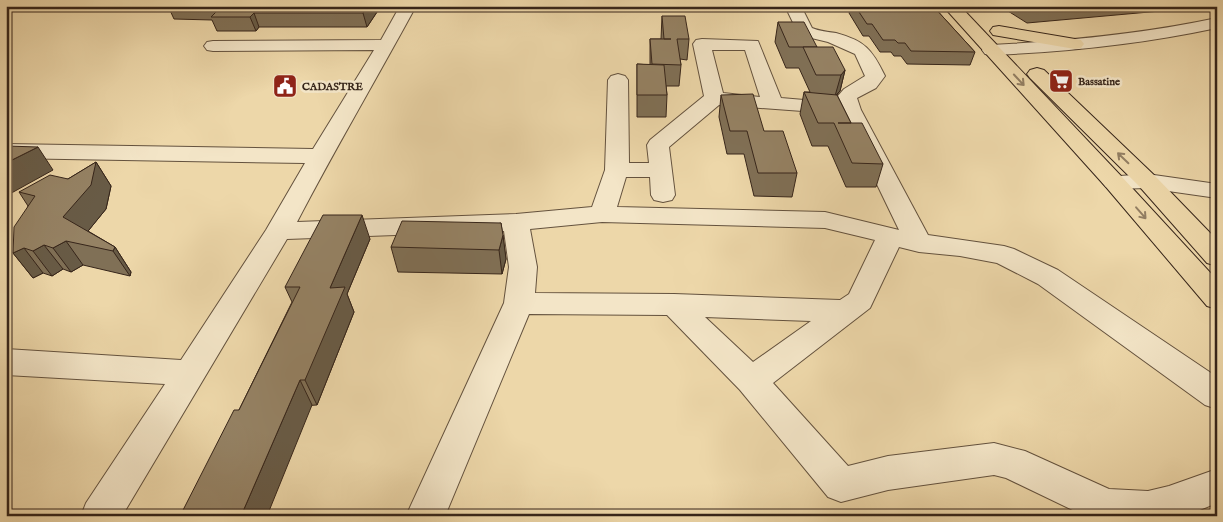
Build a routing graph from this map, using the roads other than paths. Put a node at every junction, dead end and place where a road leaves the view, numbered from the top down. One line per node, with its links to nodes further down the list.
1 (408, 6): 8 (street)
2 (793, 6): 15 (street)
3 (950, 6): 6 (main road)
4 (972, 6): 6 (main road)
5 (1217, 23): 7 (street)
6 (995, 40): 7 (main road); 10 (main road); 21 (main road, one-way to 21)
7 (1075, 44): 10 (street); 11 (main road)
8 (387, 45): 9 (street); 17 (street)
9 (213, 46)
10 (1016, 49): 11 (main road)
11 (1037, 73): 20 (main road, one-way to 11)
12 (618, 80): 18 (street)
13 (714, 98): 14 (street); 14 (street); 19 (street)
14 (773, 104): 15 (street)
15 (851, 110): 28 (street)
16 (6, 150): 17 (street)
17 (320, 156): 26 (street)
18 (618, 170): 19 (street); 24 (street)
19 (661, 170): 23 (street)
20 (1147, 181): 21 (street); 22 (street); 29 (main road)
21 (1114, 182): 30 (main road, one-way to 30)
22 (1217, 191)
23 (663, 195)
24 (602, 214): 25 (street); 27 (street)
25 (516, 222): 26 (street); 31 (street)
26 (279, 232): 35 (street)
27 (890, 236): 28 (street); 33 (street)
28 (919, 243): 37 (street)
29 (1217, 257)
30 (1217, 299)
31 (519, 303): 32 (street); 41 (street)
32 (674, 304): 33 (street); 36 (street)
33 (845, 310): 36 (street)
34 (6, 362): 35 (street)
35 (189, 373): 40 (street)
36 (752, 381): 39 (street)
37 (1217, 395)
38 (1217, 486): 39 (street)
39 (1108, 511)
40 (100, 516)
41 (425, 516)

